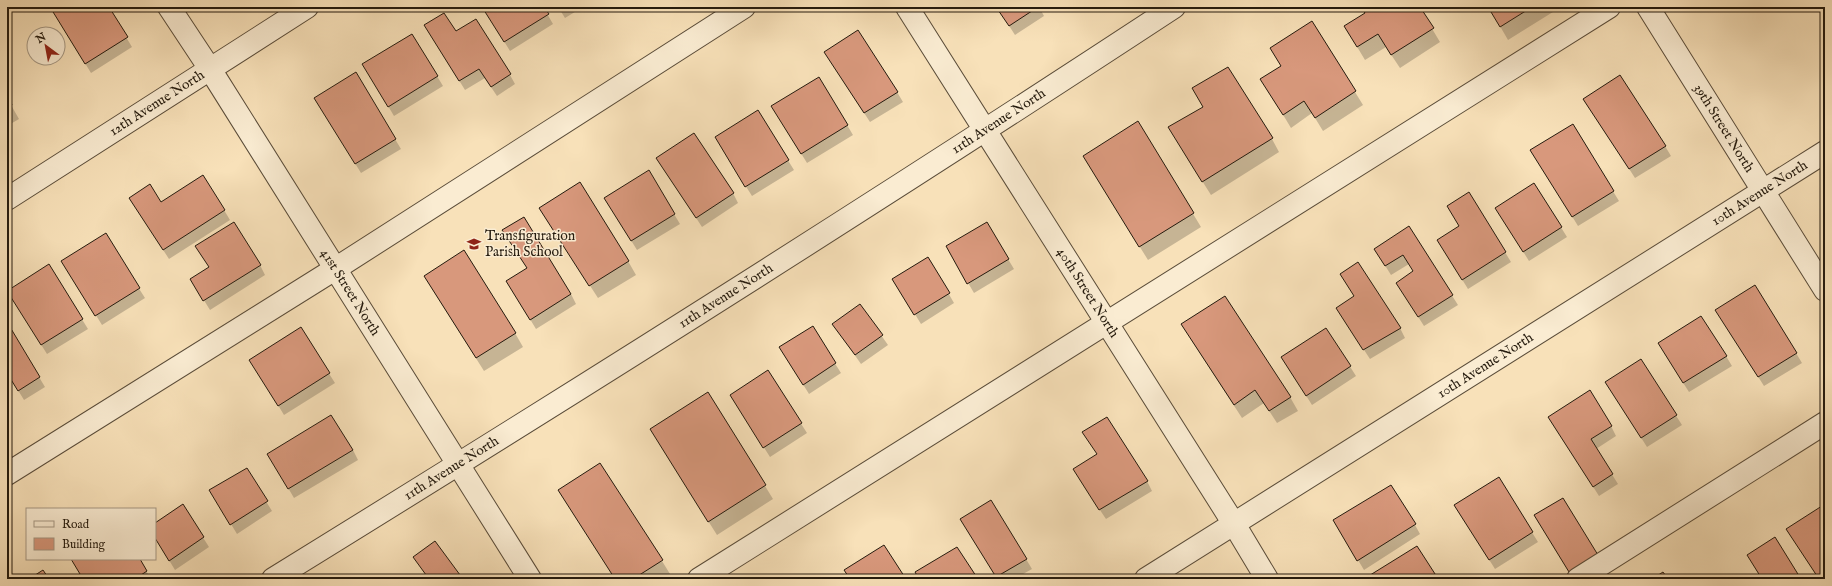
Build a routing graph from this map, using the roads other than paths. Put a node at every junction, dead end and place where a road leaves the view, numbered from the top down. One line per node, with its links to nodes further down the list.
1 (169, 7): 8 (street, 41st Street North)
2 (307, 7): 8 (street, 12th Avenue North)
3 (744, 7): 13 (street)
4 (907, 7): 9 (street, 40th Street North)
5 (1174, 7): 9 (street, 11th Avenue North)
6 (1609, 7): 15 (street)
7 (1648, 7): 11 (street, 39th Street North)
8 (210, 69): 12 (street, 12th Avenue North); 13 (street, 41st Street North)
9 (985, 131): 15 (street, 40th Street North); 17 (street, 11th Avenue North)
10 (1825, 152): 11 (street, 10th Avenue North)
11 (1763, 191): 14 (street, 39th Street North); 19 (street, 10th Avenue North)
12 (7, 199)
13 (335, 269): 17 (street, 41st Street North); 18 (street)
14 (1825, 290)
15 (1106, 323): 19 (street, 40th Street North); 22 (street)
16 (1825, 423): 25 (street)
17 (457, 465): 20 (street, 11th Avenue North); 21 (street, 41st Street North)
18 (7, 474)
19 (1234, 524): 23 (street, 10th Avenue North); 24 (street, 40th Street North)
20 (273, 579)
21 (530, 579)
22 (699, 579)
23 (1146, 579)
24 (1266, 579)
25 (1578, 579)

